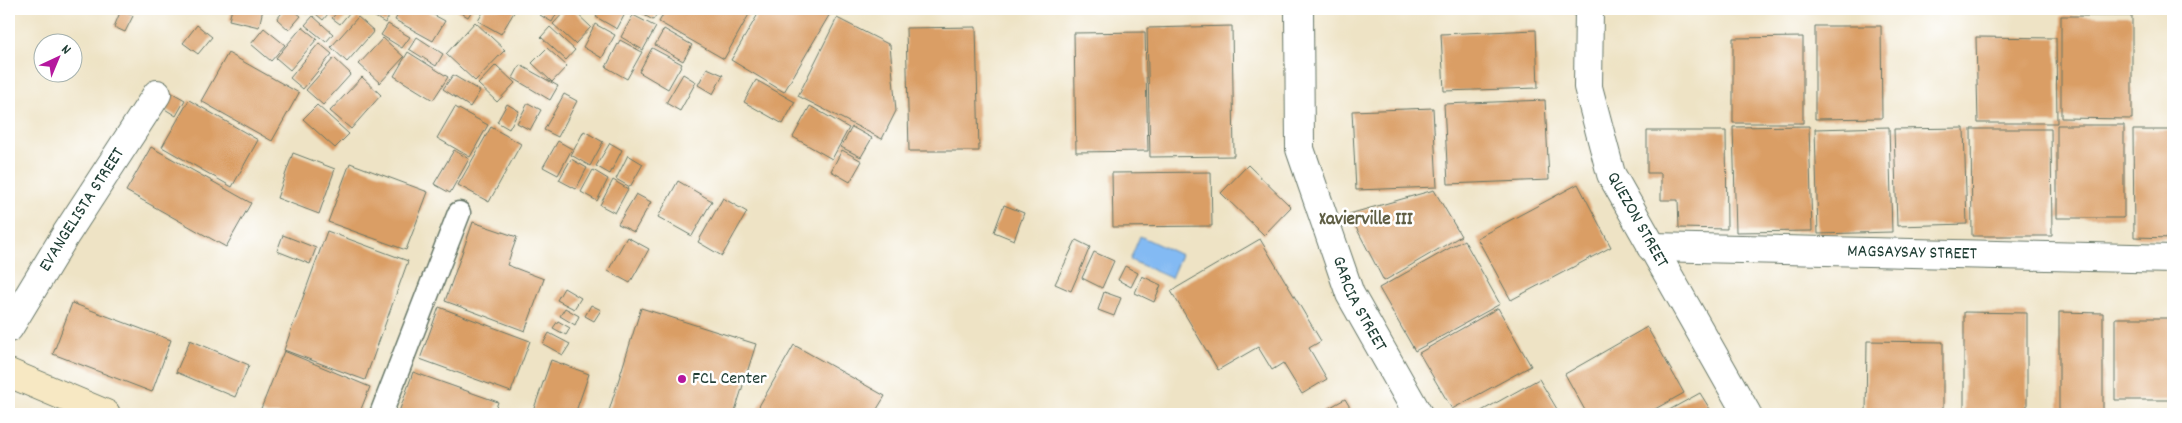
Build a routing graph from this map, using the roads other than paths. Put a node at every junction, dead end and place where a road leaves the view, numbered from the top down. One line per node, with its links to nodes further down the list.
1 (1299, 9): 11 (street, GARCIA STREET)
2 (1589, 9): 5 (street, QUEZON STREET)
3 (157, 94): 7 (street, EVANGELISTA STREET)
4 (459, 213): 10 (lane)
5 (1651, 247): 6 (street, MAGSAYSAY STREET); 12 (street, QUEZON STREET)
6 (2173, 259)
7 (9, 328)
8 (9, 373): 9 (main road)
9 (106, 414)
10 (381, 414)
11 (1418, 414)
12 (1747, 414)

